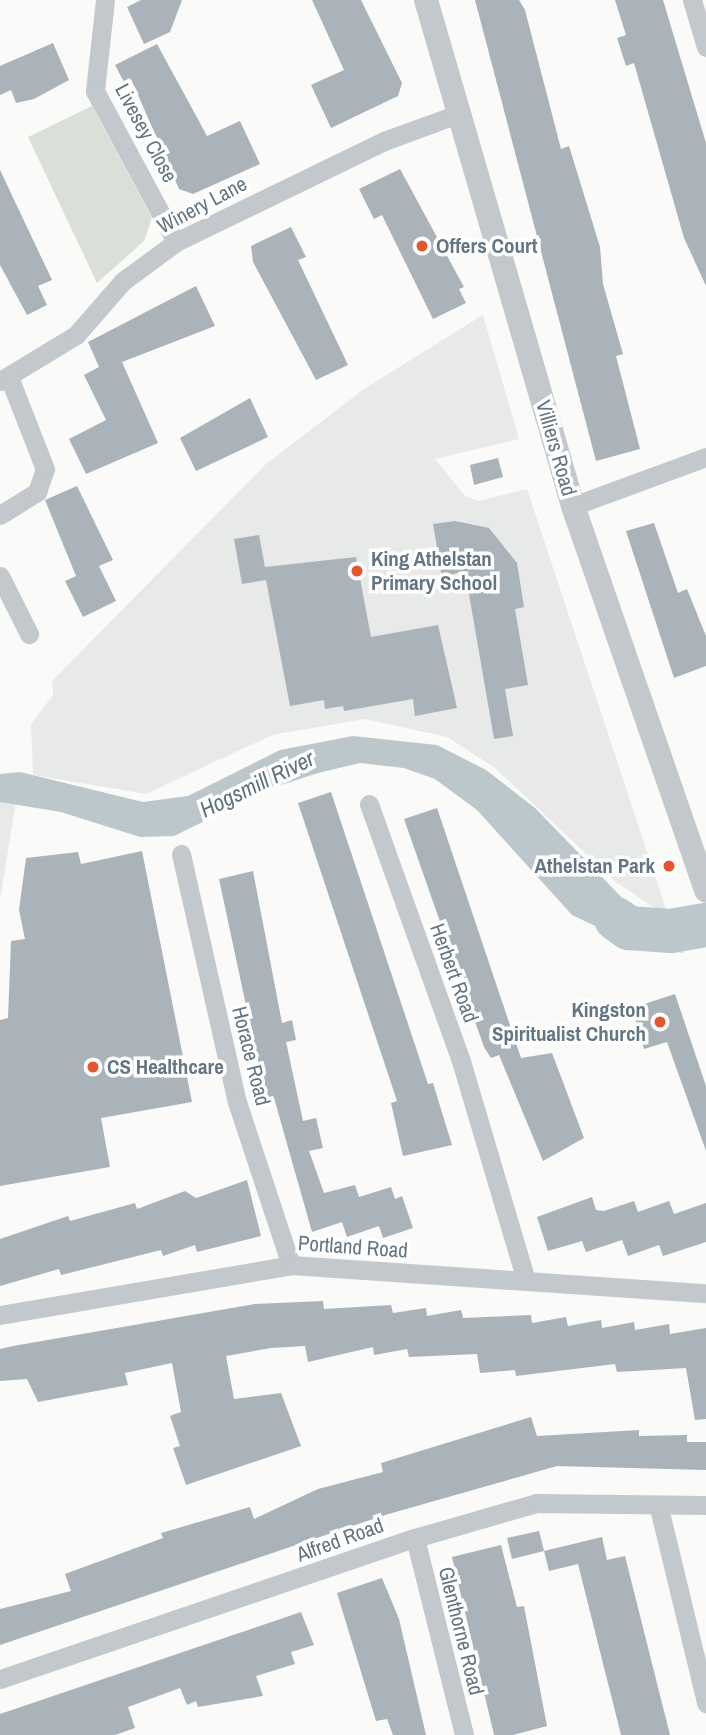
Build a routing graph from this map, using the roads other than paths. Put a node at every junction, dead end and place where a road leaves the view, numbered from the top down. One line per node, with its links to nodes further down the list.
1 (104, 0): 6 (street, Livesey Close)
2 (426, 0): 5 (street, Villiers Road)
3 (692, 0): 4 (street)
4 (706, 47)
5 (455, 115): 6 (street, Winery Lane); 9 (street, Villiers Road)
6 (176, 242): 7 (street, Winery Lane)
7 (4, 379): 10 (street)
8 (706, 457): 9 (street)
9 (573, 506): 15 (street, Villiers Road)
10 (0, 515)
11 (0, 576): 12 (street)
12 (29, 634)
13 (369, 804): 18 (street, Herbert Road)
14 (181, 854): 17 (street, Horace Road)
15 (702, 864): 16 (street, Villiers Road)
16 (706, 891)
17 (291, 1265): 18 (street, Portland Road); 20 (street, Portland Road)
18 (526, 1280): 19 (street, Portland Road)
19 (706, 1293)
20 (0, 1315)
21 (706, 1504): 22 (street, Alfred Road)
22 (659, 1508): 23 (street, Alfred Road); 25 (street)
23 (415, 1538): 24 (street, Alfred Road); 26 (street, Glenthorne Road)
24 (0, 1679)
25 (706, 1703)
26 (464, 1735)

